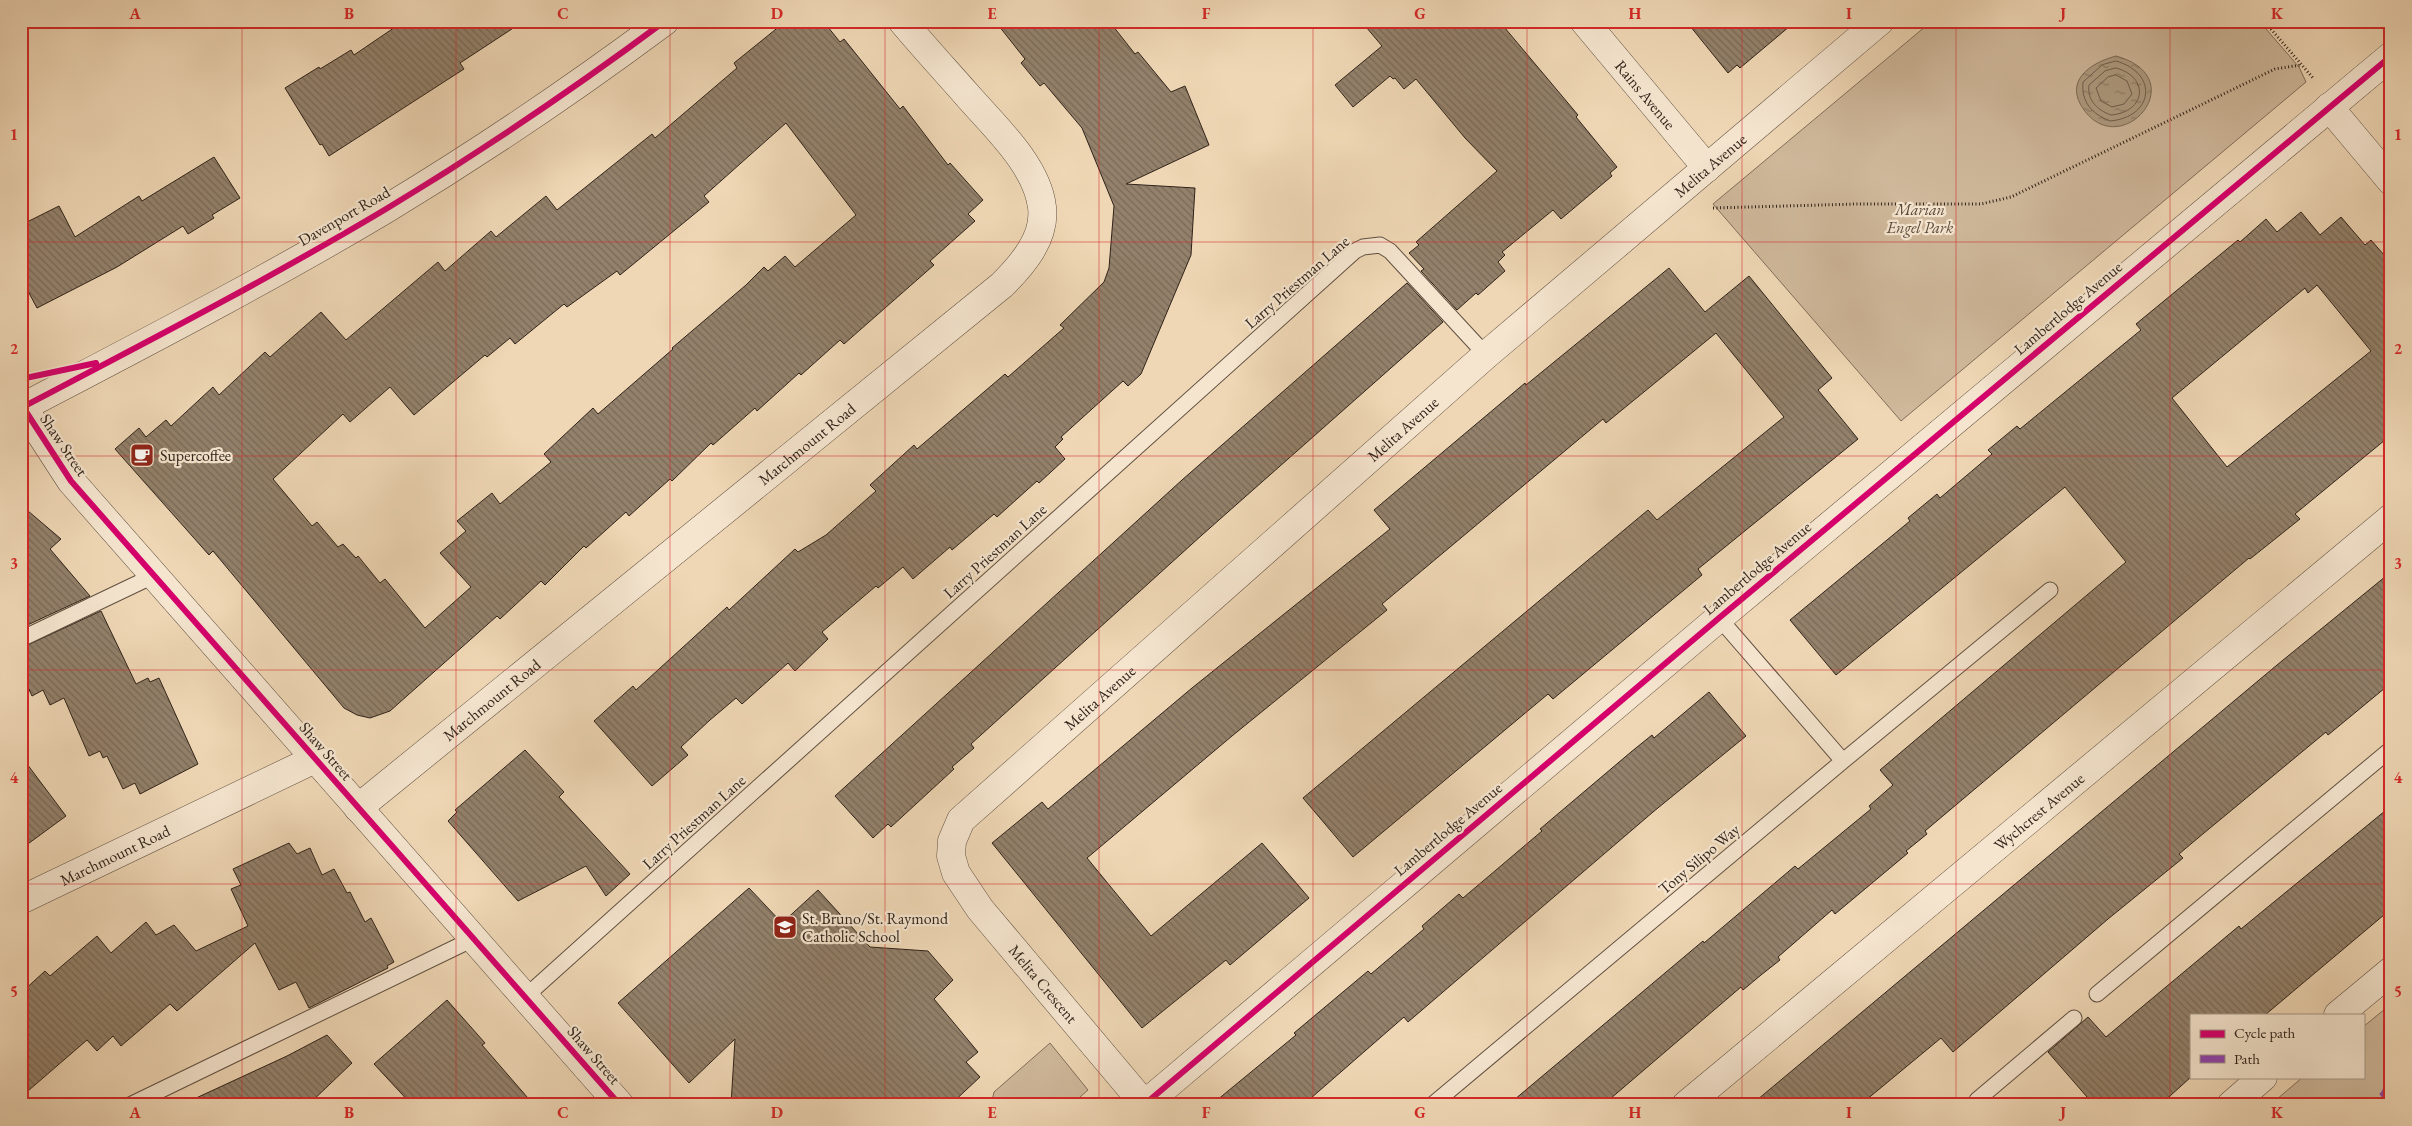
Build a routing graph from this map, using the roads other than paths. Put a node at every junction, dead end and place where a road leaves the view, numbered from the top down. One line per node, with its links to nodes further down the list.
1 (665, 21): 10 (street, Davenport Road)
2 (902, 21): 19 (street, Marchmount Road)
3 (1584, 21): 7 (street, Rains Avenue)
4 (1880, 21): 7 (street, Melita Avenue)
5 (2391, 56): 6 (street, Lambertlodge Avenue)
6 (2329, 107): 8 (street); 14 (street, Lambertlodge Avenue)
7 (1707, 168): 9 (street, Melita Avenue)
8 (2391, 181)
9 (1486, 355): 20 (street, Melita Avenue); 25 (lane, Larry Priestman Lane)
10 (22, 408): 12 (street, Shaw Street)
11 (2391, 518): 34 (street, Wychcrest Avenue)
12 (154, 576): 15 (lane); 17 (street, Shaw Street)
13 (2050, 590): 18 (lane, Tony Silipo Way)
14 (1719, 618): 18 (lane); 30 (street, Lambertlodge Avenue)
15 (21, 639)
16 (2391, 749): 24 (lane)
17 (316, 759): 19 (street, Shaw Street); 21 (street, Marchmount Road)
18 (1843, 761): 33 (lane, Tony Silipo Way)
19 (358, 808): 22 (street, Shaw Street)
20 (951, 856): 30 (street, Melita Crescent)
21 (21, 900)
22 (473, 939): 25 (street, Shaw Street); 31 (lane)
23 (2391, 971): 26 (street)
24 (2097, 994)
25 (525, 997): 32 (street, Shaw Street)
26 (2339, 1014)
27 (2074, 1018): 29 (lane)
28 (2262, 1078): 35 (street)
29 (1976, 1100)
30 (1145, 1104)
31 (130, 1105)
32 (620, 1105)
33 (1432, 1105)
34 (1686, 1105)
35 (2230, 1105)

